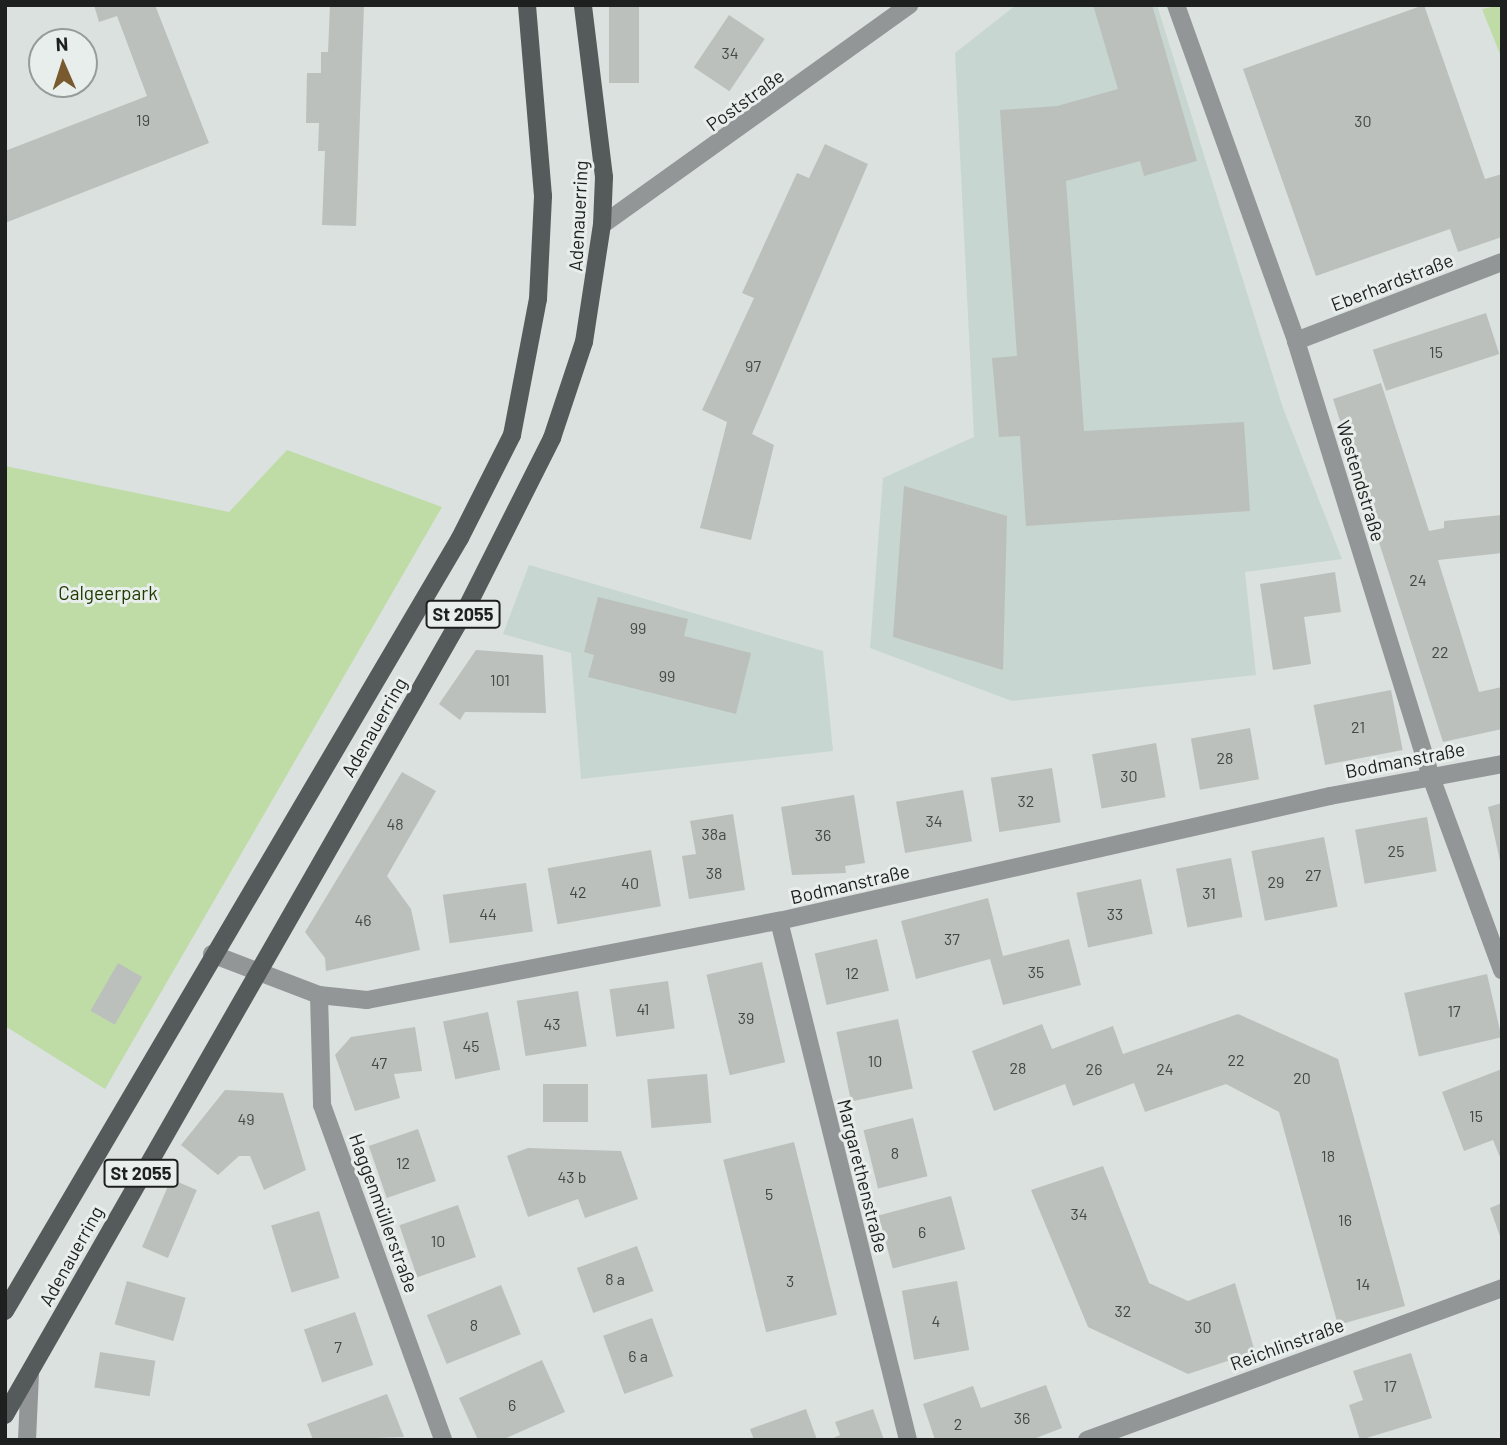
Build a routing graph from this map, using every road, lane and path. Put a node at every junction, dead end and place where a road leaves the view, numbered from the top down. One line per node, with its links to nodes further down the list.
1 (527, 5): 11 (main road, Adenauerring / St 2055)
2 (583, 5): 5 (main road, Adenauerring / St 2055)
3 (909, 5): 5 (street, Poststraße)
4 (1176, 5): 7 (street, Westendstraße)
5 (602, 225): 13 (main road, Adenauerring / St 2055)
6 (1502, 262): 7 (street, Eberhardstraße)
7 (1296, 341): 9 (street, Westendstraße)
8 (1502, 764): 9 (street, Bodmanstraße)
9 (1431, 776): 10 (street, Bodmanstraße); 12 (street, Westendstraße)
10 (779, 922): 14 (street, Bodmanstraße); 21 (street, Margarethenstraße)
11 (212, 954): 13 (street, Bodmanstraße); 16 (main road, Adenauerring / St 2055)
12 (1502, 970)
13 (254, 974): 14 (street, Bodmanstraße); 17 (main road, Adenauerring / St 2055)
14 (319, 995): 20 (street, Haggenmüllerstraße)
15 (1502, 1288): 22 (street, Reichlinstraße)
16 (5, 1311)
17 (30, 1374): 18 (main road, Adenauerring / St 2055); 19 (street)
18 (5, 1415)
19 (27, 1440)
20 (443, 1440)
21 (908, 1440)
22 (1087, 1440)

